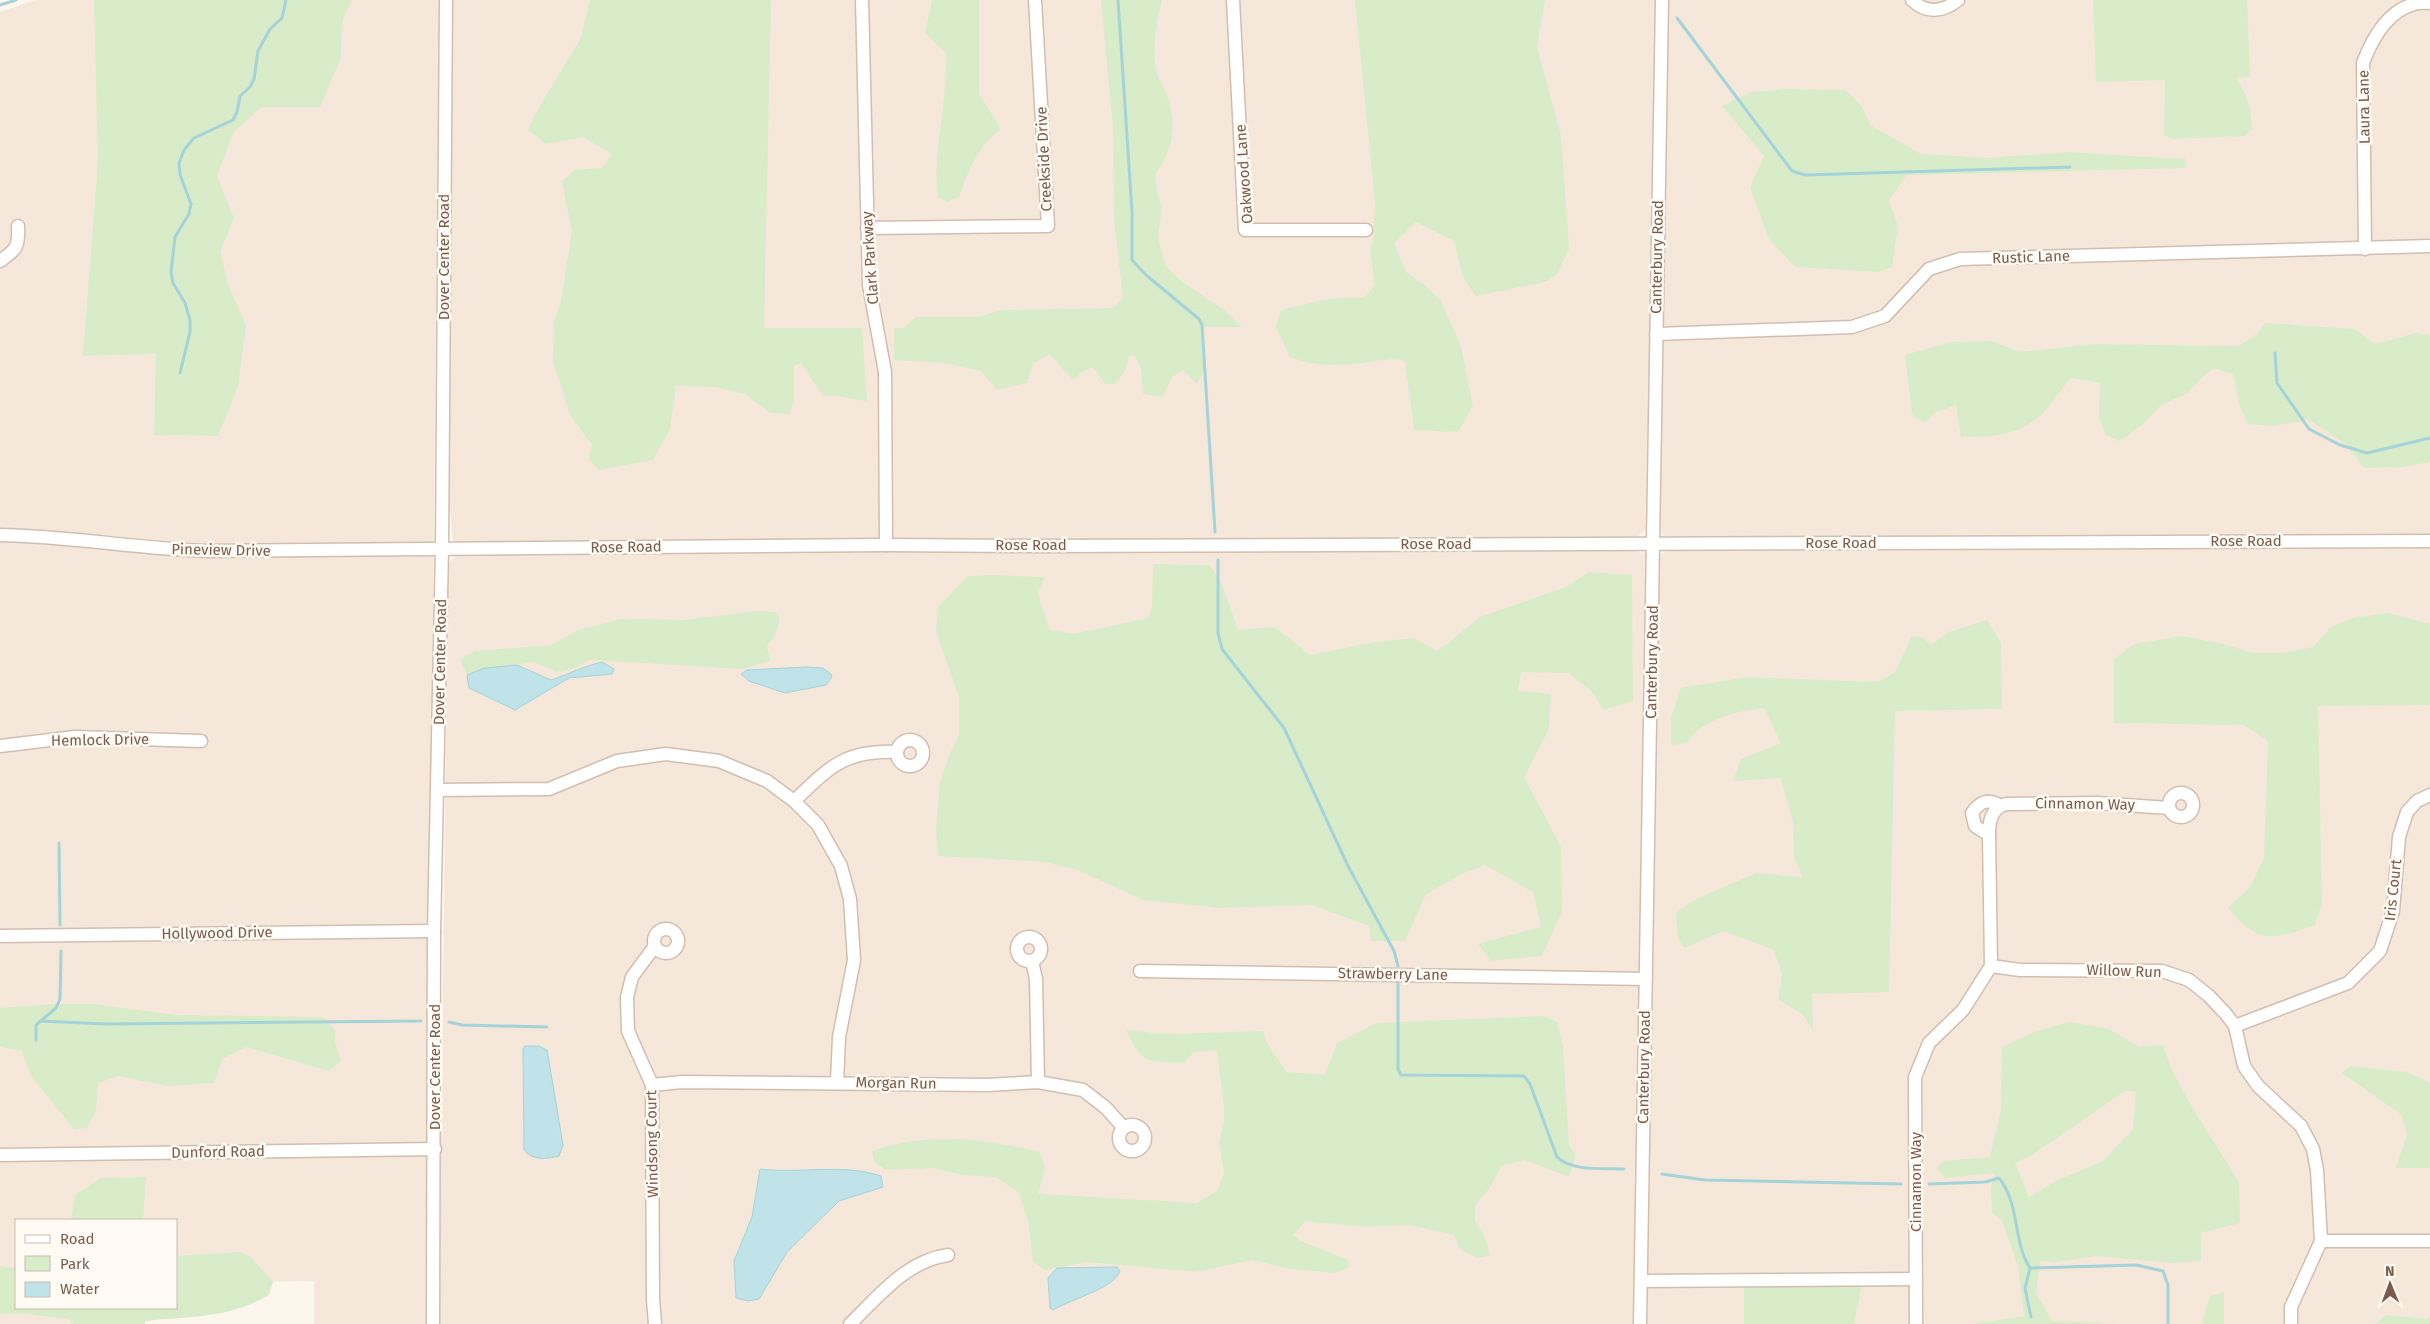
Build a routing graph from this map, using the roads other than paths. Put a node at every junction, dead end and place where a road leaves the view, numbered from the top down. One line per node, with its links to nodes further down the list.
1 (446, 0): 20 (street, Dover Center Road)
2 (862, 0): 10 (street, Clark Parkway)
3 (1035, 0): 10 (street, Creekside Drive)
4 (1233, 0): 11 (street, Oakwood Lane)
5 (1662, 0): 15 (street, Canterbury Road)
6 (1912, 0): 7 (street)
7 (1958, 0)
8 (2430, 3): 13 (street, Laura Lane)
9 (18, 226): 14 (street)
10 (867, 228): 18 (street, Clark Parkway)
11 (1366, 230)
12 (2430, 246): 13 (street, Rustic Lane)
13 (2365, 249): 15 (street, Rustic Lane)
14 (0, 261)
15 (1656, 334): 19 (street, Canterbury Road)
16 (0, 535): 20 (street, Pineview Drive)
17 (2430, 541): 19 (street, Rose Road)
18 (886, 544): 19 (street, Rose Road); 20 (street, Rose Road)
19 (1654, 544): 36 (street, Canterbury Road)
20 (442, 549): 24 (street, Dover Center Road)
21 (201, 741): 22 (street, Hemlock Drive)
22 (0, 746)
23 (897, 752): 26 (street)
24 (438, 790): 26 (street); 30 (street, Dover Center Road)
25 (2430, 795): 37 (street, Iris Court)
26 (794, 802): 38 (street)
27 (2001, 806): 28 (street, Cinnamon Way); 29 (street); 29 (street, Cinnamon Way)
28 (2169, 808)
29 (1989, 835): 34 (street)
30 (434, 931): 31 (street, Hollywood Drive); 42 (street, Dover Center Road)
31 (0, 936)
32 (655, 946): 40 (street, Windsong Court)
33 (1032, 961): 39 (street)
34 (1991, 966): 37 (street, Willow Run); 47 (street, Cinnamon Way)
35 (1140, 971): 36 (street, Strawberry Lane)
36 (1646, 978): 48 (street, Canterbury Road)
37 (2235, 1026): 45 (street, Willow Run)
38 (837, 1082): 39 (street, Morgan Run); 40 (street, Morgan Run)
39 (1038, 1082): 41 (street, Morgan Run)
40 (652, 1085): 50 (street, Windsong Court)
41 (1124, 1128)
42 (435, 1149): 43 (street, Dunford Road); 49 (street, Dover Center Road)
43 (0, 1155)
44 (2430, 1240): 45 (street)
45 (2321, 1241): 54 (street, Willow Run)
46 (948, 1255): 51 (street)
47 (1916, 1279): 48 (street); 53 (street, Cinnamon Way)
48 (1642, 1281): 52 (street, Canterbury Road)
49 (433, 1324)
50 (656, 1324)
51 (850, 1324)
52 (1640, 1324)
53 (1916, 1324)
54 (2291, 1324)

